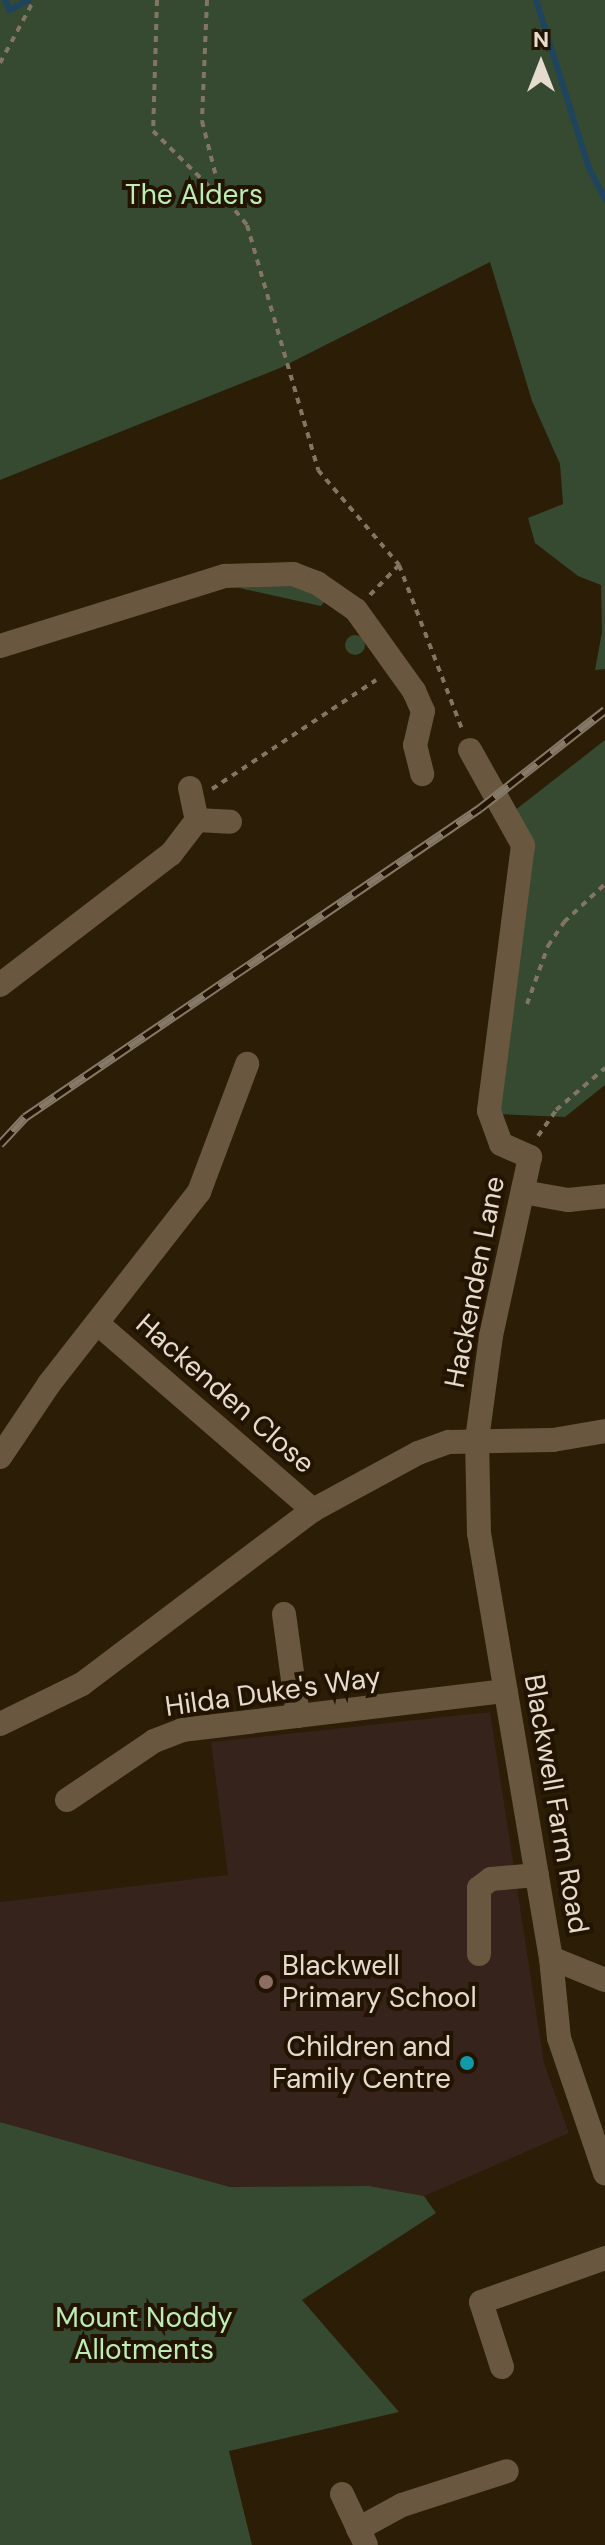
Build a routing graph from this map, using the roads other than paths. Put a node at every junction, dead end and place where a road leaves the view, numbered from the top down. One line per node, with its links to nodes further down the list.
1 (0, 646): 3 (street)
2 (470, 750): 7 (street, Hackenden Lane)
3 (422, 774)
4 (230, 822): 5 (street)
5 (0, 985)
6 (247, 1064): 9 (street, Hackenden Close)
7 (523, 1192): 8 (street); 11 (street, Hackenden Lane)
8 (605, 1196)
9 (97, 1323): 12 (street, Hackenden Close); 13 (street, Hackenden Close)
10 (605, 1431): 11 (street)
11 (477, 1439): 13 (street); 15 (street, Blackwell Farm Road)
12 (0, 1457)
13 (313, 1510): 17 (street)
14 (284, 1614): 16 (street)
15 (506, 1691): 16 (street, Hilda Duke's Way); 19 (street, Blackwell Farm Road)
16 (298, 1716): 18 (street, Hilda Duke's Way)
17 (0, 1724)
18 (67, 1800)
19 (537, 1875): 20 (street); 21 (street, Blackwell Farm Road)
20 (479, 1954)
21 (551, 1958): 22 (street); 24 (street, Blackwell Farm Road)
22 (605, 1980)
23 (605, 2119): 24 (street)
24 (601, 2162)
25 (605, 2258): 26 (street)
26 (502, 2367)
27 (507, 2471): 29 (street)
28 (342, 2494): 29 (street)
29 (362, 2537)

